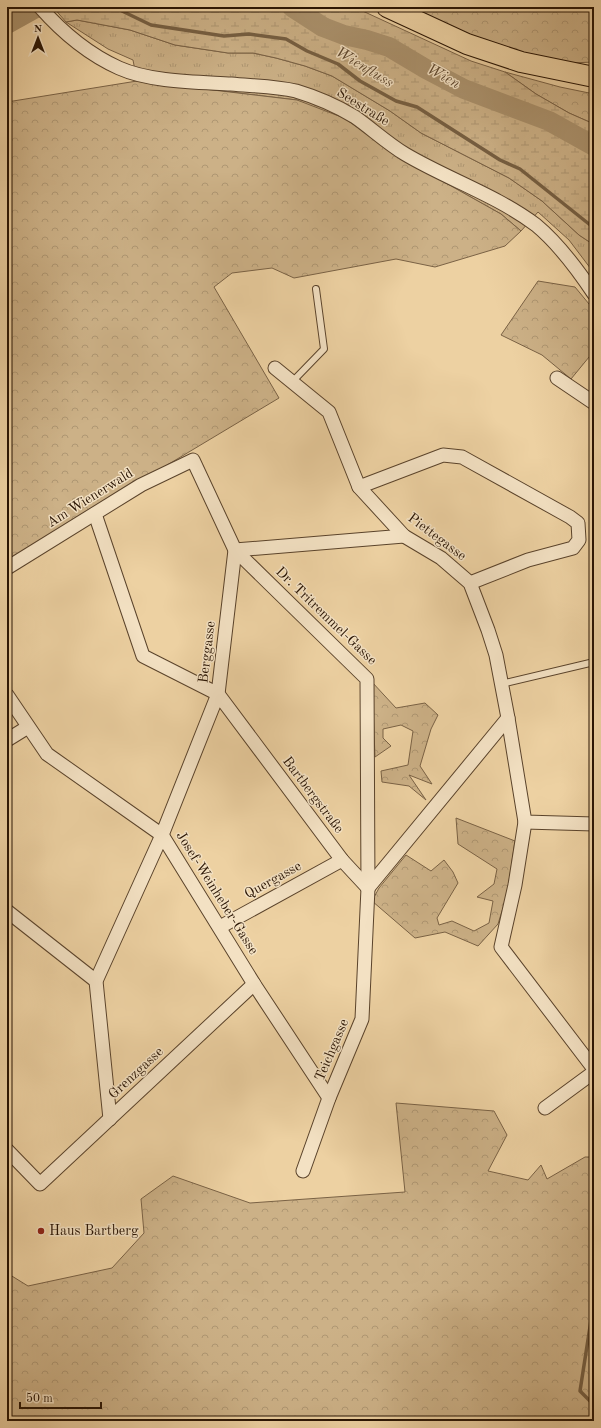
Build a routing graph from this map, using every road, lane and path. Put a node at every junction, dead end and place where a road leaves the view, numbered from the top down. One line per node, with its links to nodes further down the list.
1 (40, 7): 5 (street, Seestraße)
2 (387, 7): 3 (main road)
3 (594, 77)
4 (316, 289): 8 (lane)
5 (594, 294)
6 (275, 368): 8 (street, Piettegasse)
7 (557, 378): 9 (street)
8 (292, 382): 11 (street, Piettegasse)
9 (594, 403)
10 (193, 460): 12 (street, Am Wienerwald); 14 (street, Dr. Tritremmel-Gasse)
11 (360, 487): 13 (street, Piettegasse); 16 (street)
12 (95, 514): 15 (street, Am Wienerwald); 19 (street, Berggasse)
13 (404, 536): 14 (street); 16 (street, Piettegasse)
14 (235, 550): 19 (street, Berggasse); 28 (street, Dr. Tritremmel-Gasse)
15 (7, 568)
16 (470, 583): 18 (street, Piettegasse)
17 (594, 662): 18 (lane)
18 (501, 684): 21 (street, Piettegasse)
19 (218, 694): 26 (street); 27 (street, Bartbergstraße)
20 (7, 695): 22 (street)
21 (508, 718): 24 (street); 28 (street)
22 (28, 727): 23 (street); 26 (street)
23 (7, 740)
24 (524, 822): 25 (street); 33 (street)
25 (594, 824)
26 (162, 835): 30 (street, Josef-Weinheber-Gasse); 31 (street, Josef-Weinheber-Gasse)
27 (342, 860): 28 (street, Bartbergstraße); 30 (street, Quergasse)
28 (368, 888): 34 (street, Teichgasse)
29 (7, 912): 31 (street)
30 (220, 927): 32 (street, Josef-Weinheber-Gasse)
31 (96, 981): 36 (street)
32 (254, 984): 34 (street, Josef-Weinheber-Gasse); 36 (street, Grenzgasse)
33 (594, 1070): 35 (street)
34 (329, 1098): 38 (street, Teichgasse)
35 (545, 1108)
36 (110, 1119): 37 (street, Grenzgasse)
37 (7, 1150)
38 (303, 1171)

